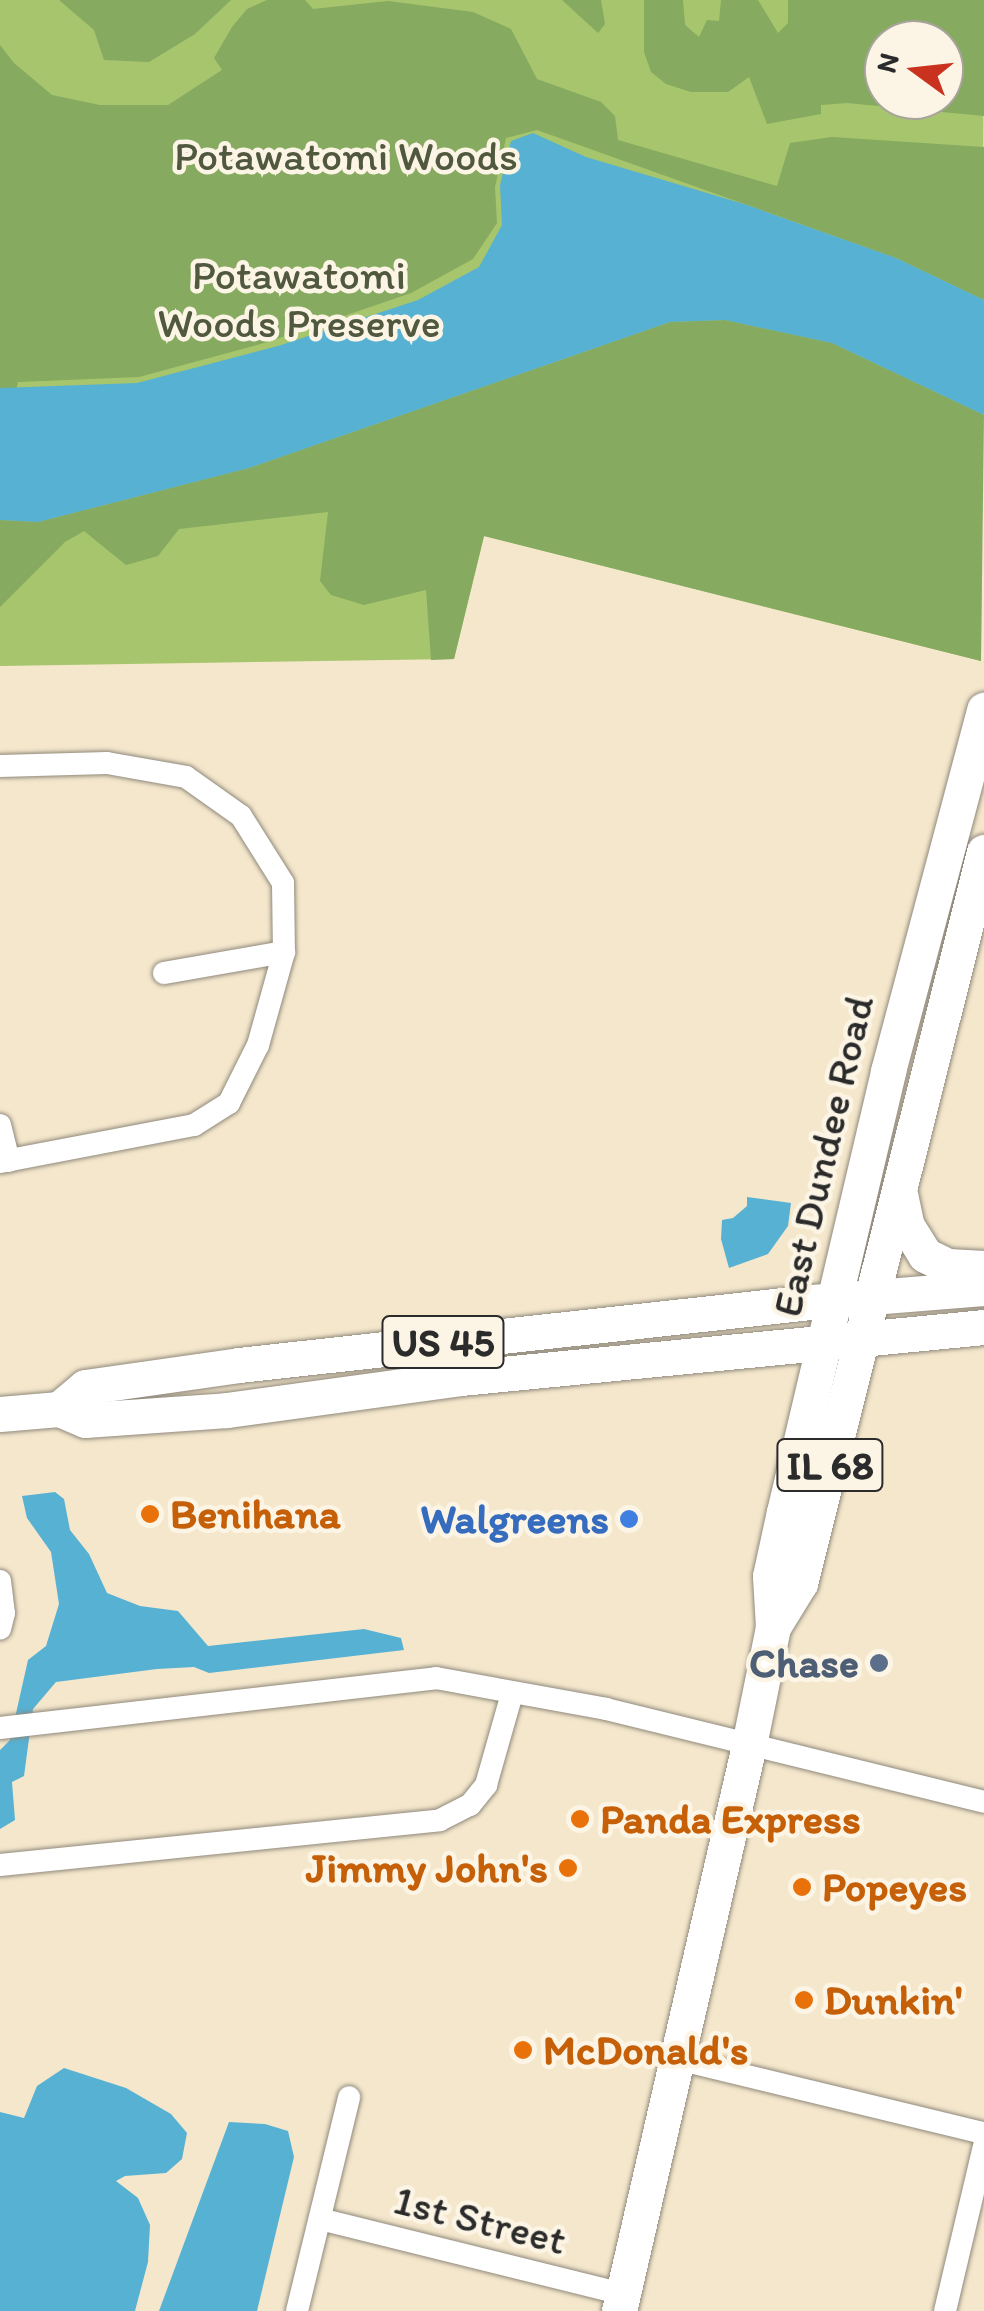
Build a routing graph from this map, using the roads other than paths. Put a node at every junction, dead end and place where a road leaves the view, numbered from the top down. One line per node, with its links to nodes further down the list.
1 (984, 710): 12 (main road, East Dundee Road / IL 68)
2 (0, 766): 4 (street)
3 (984, 852): 8 (main road, East Dundee Road / IL 68)
4 (284, 952): 5 (street); 7 (street)
5 (164, 973)
6 (0, 1124): 7 (street)
7 (5, 1161)
8 (900, 1194): 9 (main road); 11 (main road, East Dundee Road / IL 68)
9 (984, 1268)
10 (984, 1288): 11 (main road, US 45)
11 (873, 1296): 12 (main road, US 45); 14 (main road, East Dundee Road / IL 68)
12 (835, 1300): 15 (main road, East Dundee Road / IL 68); 16 (main road, US 45)
13 (984, 1327): 14 (main road, US 45)
14 (862, 1341): 15 (main road, US 45); 19 (main road, East Dundee Road / IL 68)
15 (824, 1344): 16 (main road, US 45); 19 (main road, East Dundee Road / IL 68)
16 (59, 1409): 17 (main road, US 45)
17 (0, 1414)
18 (0, 1581): 20 (street)
19 (773, 1627): 23 (main road, East Dundee Road / IL 68)
20 (0, 1629)
21 (512, 1694): 22 (street); 23 (street); 25 (street)
22 (0, 1728)
23 (749, 1745): 24 (street); 26 (main road, East Dundee Road / IL 68)
24 (984, 1802)
25 (0, 1865)
26 (677, 2058): 28 (street); 31 (main road, East Dundee Road / IL 68)
27 (349, 2096): 30 (street)
28 (984, 2133)
29 (984, 2146): 33 (street)
30 (320, 2218): 31 (street, 1st Street); 32 (street)
31 (620, 2303)
32 (297, 2311)
33 (945, 2311)

